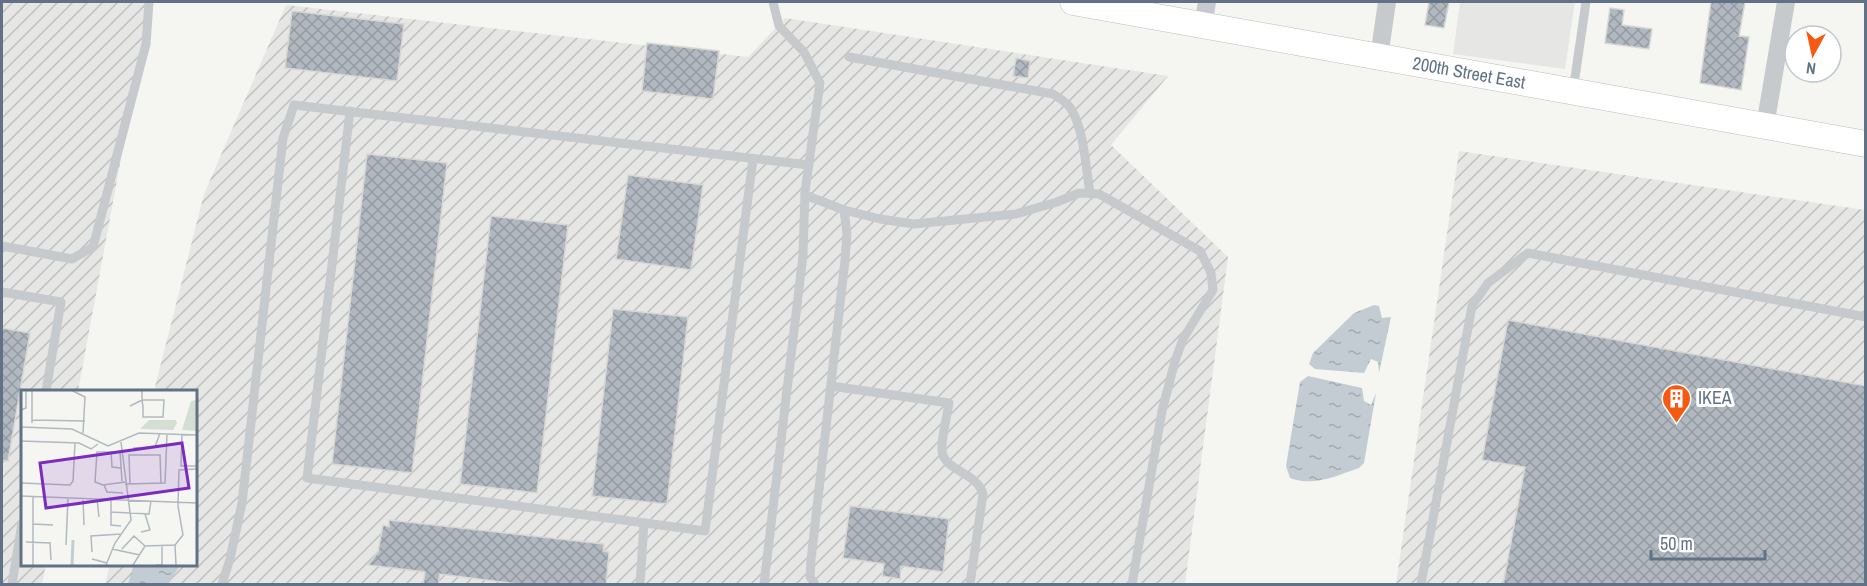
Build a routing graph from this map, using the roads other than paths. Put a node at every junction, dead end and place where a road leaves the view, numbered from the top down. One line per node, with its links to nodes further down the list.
1 (149, 2): 19 (lane)
2 (773, 2): 15 (lane)
3 (1073, 2): 7 (street, 200th Street East)
4 (1387, 2): 9 (street)
5 (1586, 2): 10 (lane)
6 (1786, 2): 12 (street)
7 (1205, 14): 9 (street, 200th Street East)
8 (849, 57): 16 (lane)
9 (1379, 57): 10 (street, 200th Street East)
10 (1573, 92): 12 (street, 200th Street East)
11 (351, 111): 14 (lane); 24 (lane); 27 (lane)
12 (1765, 126): 13 (street, 200th Street East)
13 (1866, 144)
14 (753, 159): 15 (lane); 24 (lane)
15 (809, 165): 17 (lane)
16 (1090, 193): 18 (lane); 32 (lane)
17 (805, 195): 18 (lane); 29 (lane)
18 (844, 210): 22 (lane)
19 (2, 246)
20 (2, 292): 23 (lane)
21 (1866, 317): 33 (lane)
22 (831, 386): 30 (lane); 31 (lane)
23 (46, 390)
24 (644, 523): 28 (lane)
25 (21, 529): 26 (lane)
26 (12, 585)
27 (222, 585)
28 (640, 585)
29 (764, 585)
30 (815, 585)
31 (970, 585)
32 (1132, 585)
33 (1421, 585)

